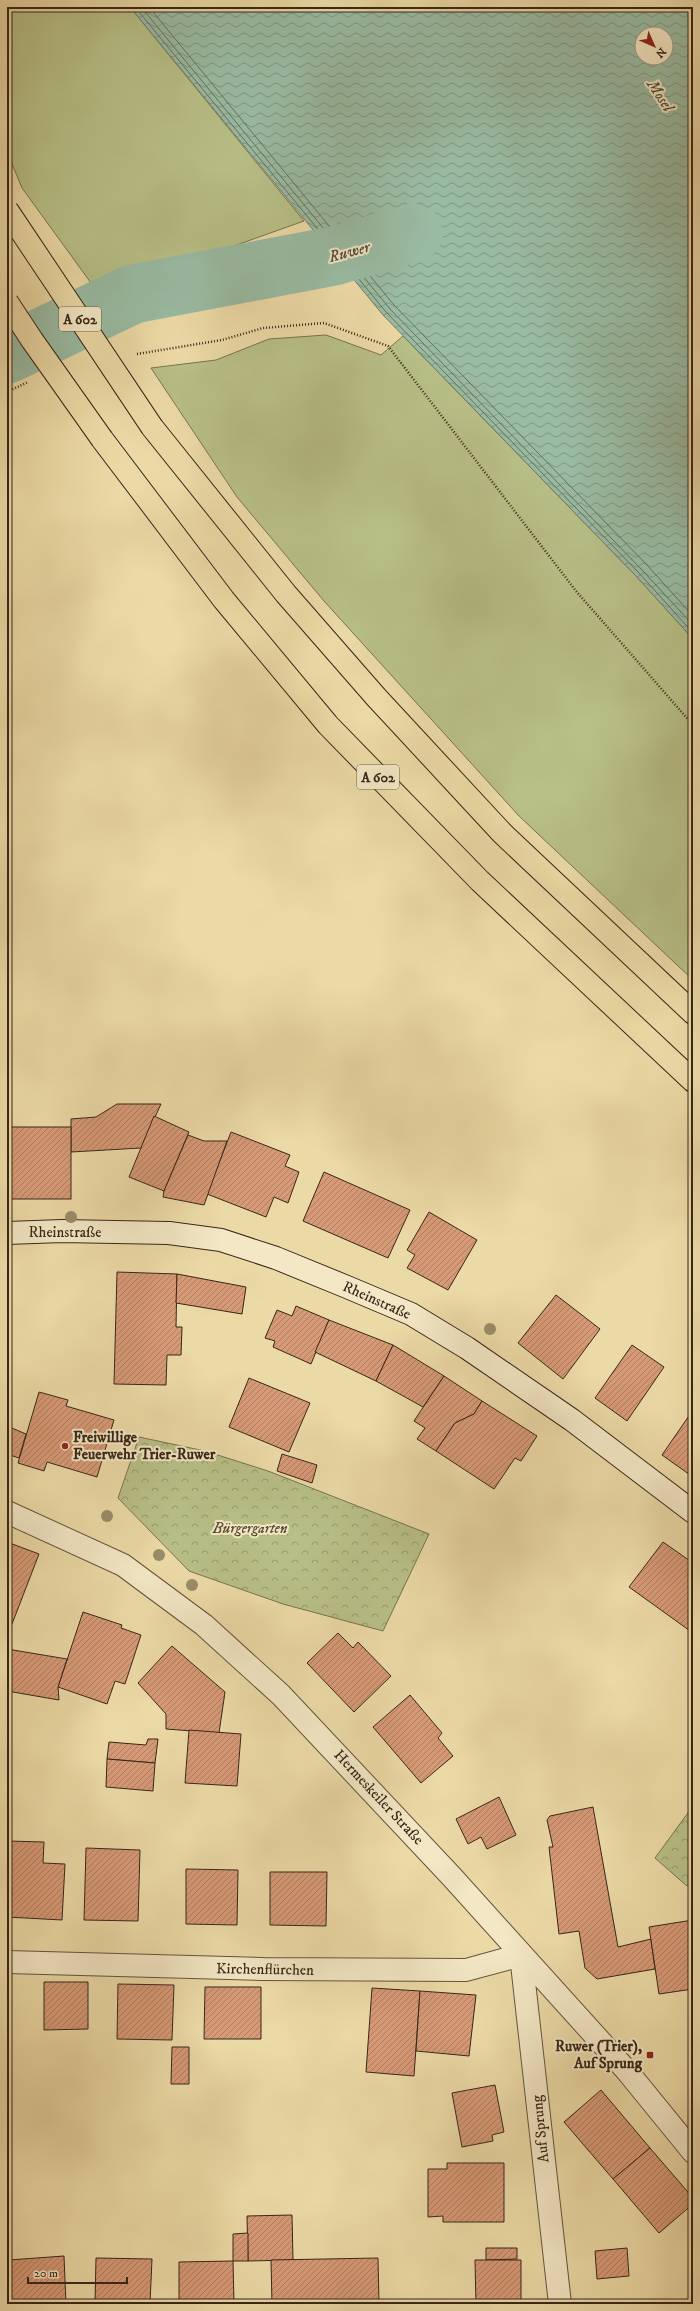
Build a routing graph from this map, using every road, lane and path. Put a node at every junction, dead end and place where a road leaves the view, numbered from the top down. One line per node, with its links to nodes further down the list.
1 (7, 210): 7 (highway, A 602, bridge)
2 (7, 302): 8 (highway, A 602, bridge)
3 (134, 354): 6 (path)
4 (29, 382): 5 (path)
5 (7, 392)
6 (693, 726)
7 (693, 1013)
8 (693, 1080)
9 (7, 1233): 11 (street, Rheinstraße)
10 (7, 1512): 12 (street, Hermeskeiler Straße)
11 (693, 1512)
12 (520, 1955): 13 (street, Kirchenflürchen); 14 (street, Hermeskeiler Straße); 15 (street, Auf Sprung)
13 (7, 1962)
14 (693, 2152)
15 (560, 2304)

